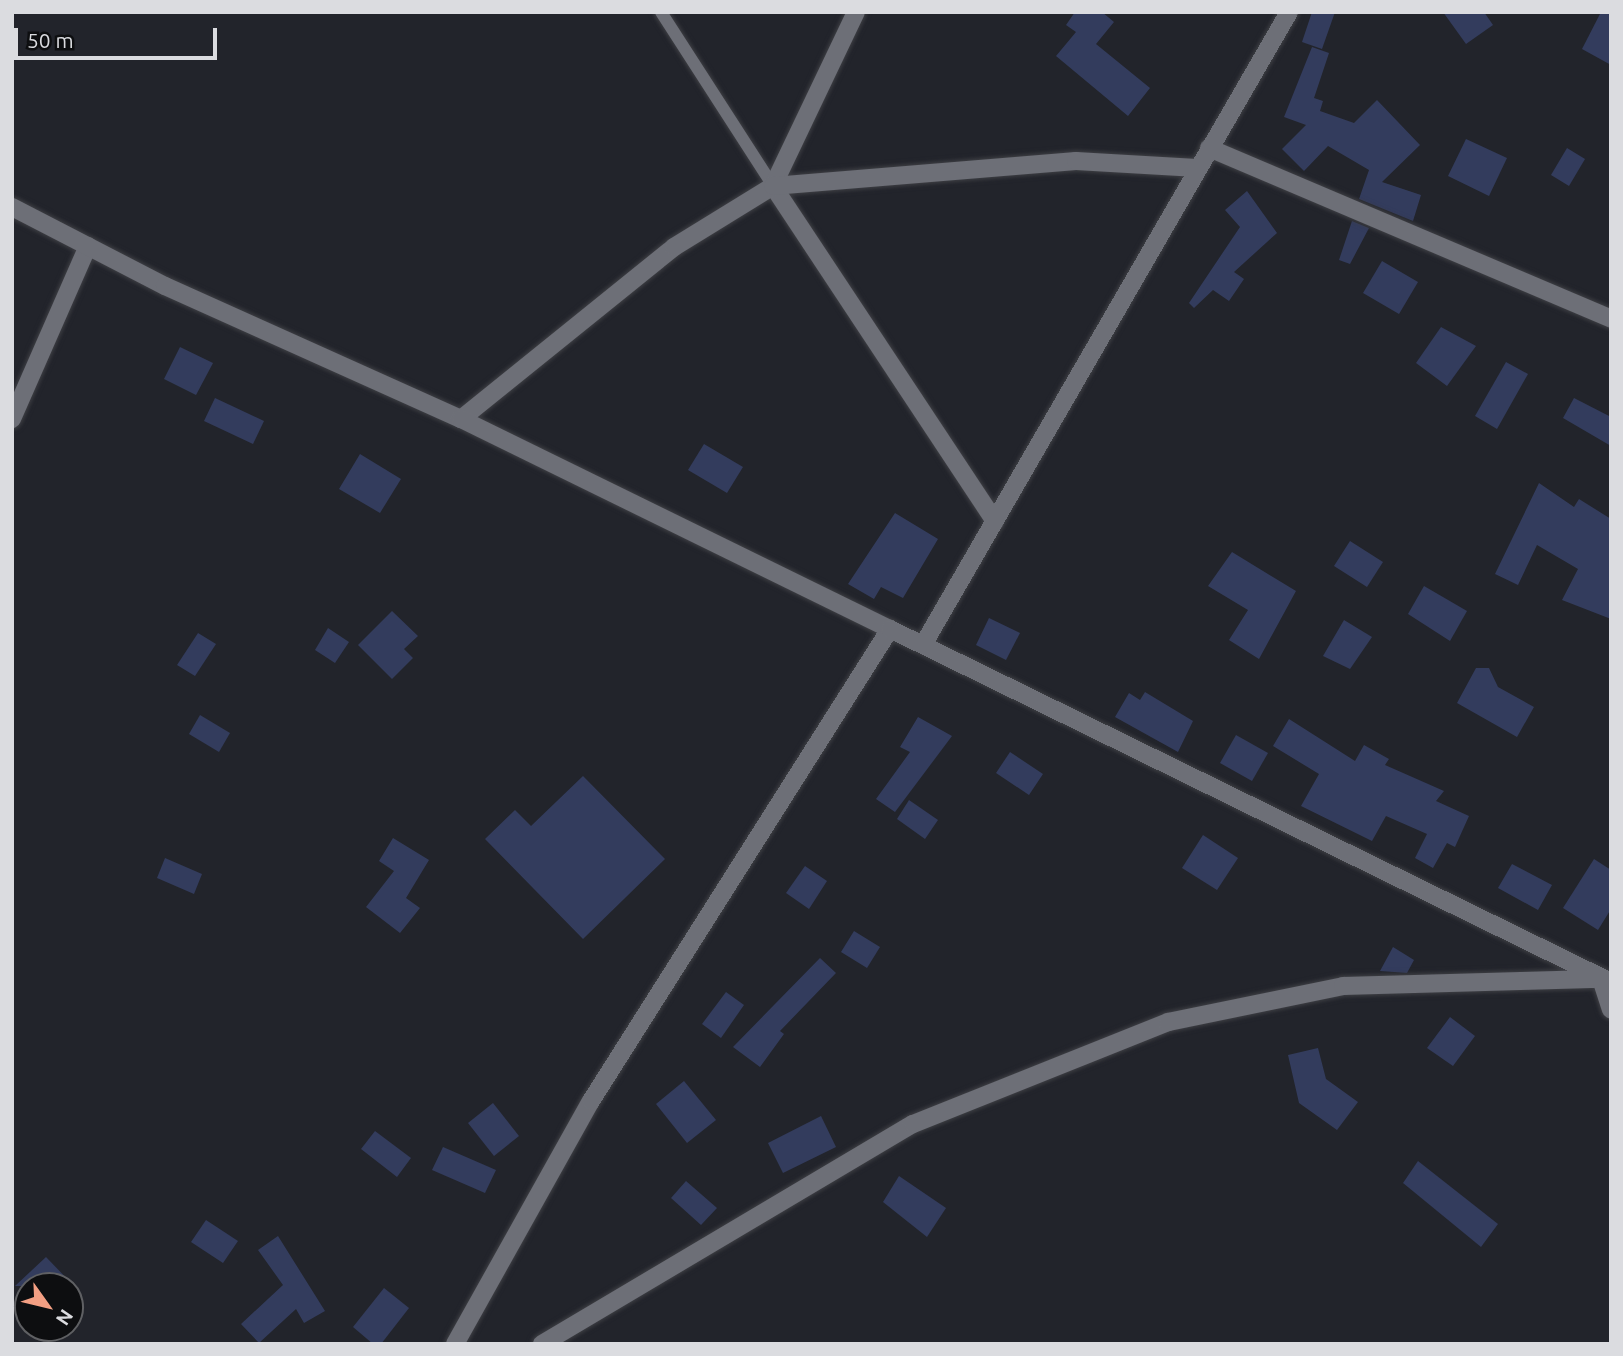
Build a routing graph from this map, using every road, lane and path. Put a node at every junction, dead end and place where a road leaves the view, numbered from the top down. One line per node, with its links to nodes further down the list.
1 (661, 12): 6 (lane)
2 (856, 12): 6 (street)
3 (1289, 12): 4 (street)
4 (1209, 148): 5 (street); 9 (street)
5 (1197, 169): 6 (street); 12 (street)
6 (772, 186): 11 (street); 12 (street)
7 (12, 207): 8 (street)
8 (88, 246): 10 (street); 11 (street)
9 (1611, 319)
10 (12, 419)
11 (461, 419): 13 (street)
12 (995, 521): 14 (street)
13 (890, 629): 14 (street); 17 (street)
14 (923, 645): 15 (street)
15 (1606, 981): 16 (street); 18 (street)
16 (1611, 1009)
17 (455, 1344)
18 (542, 1344)

